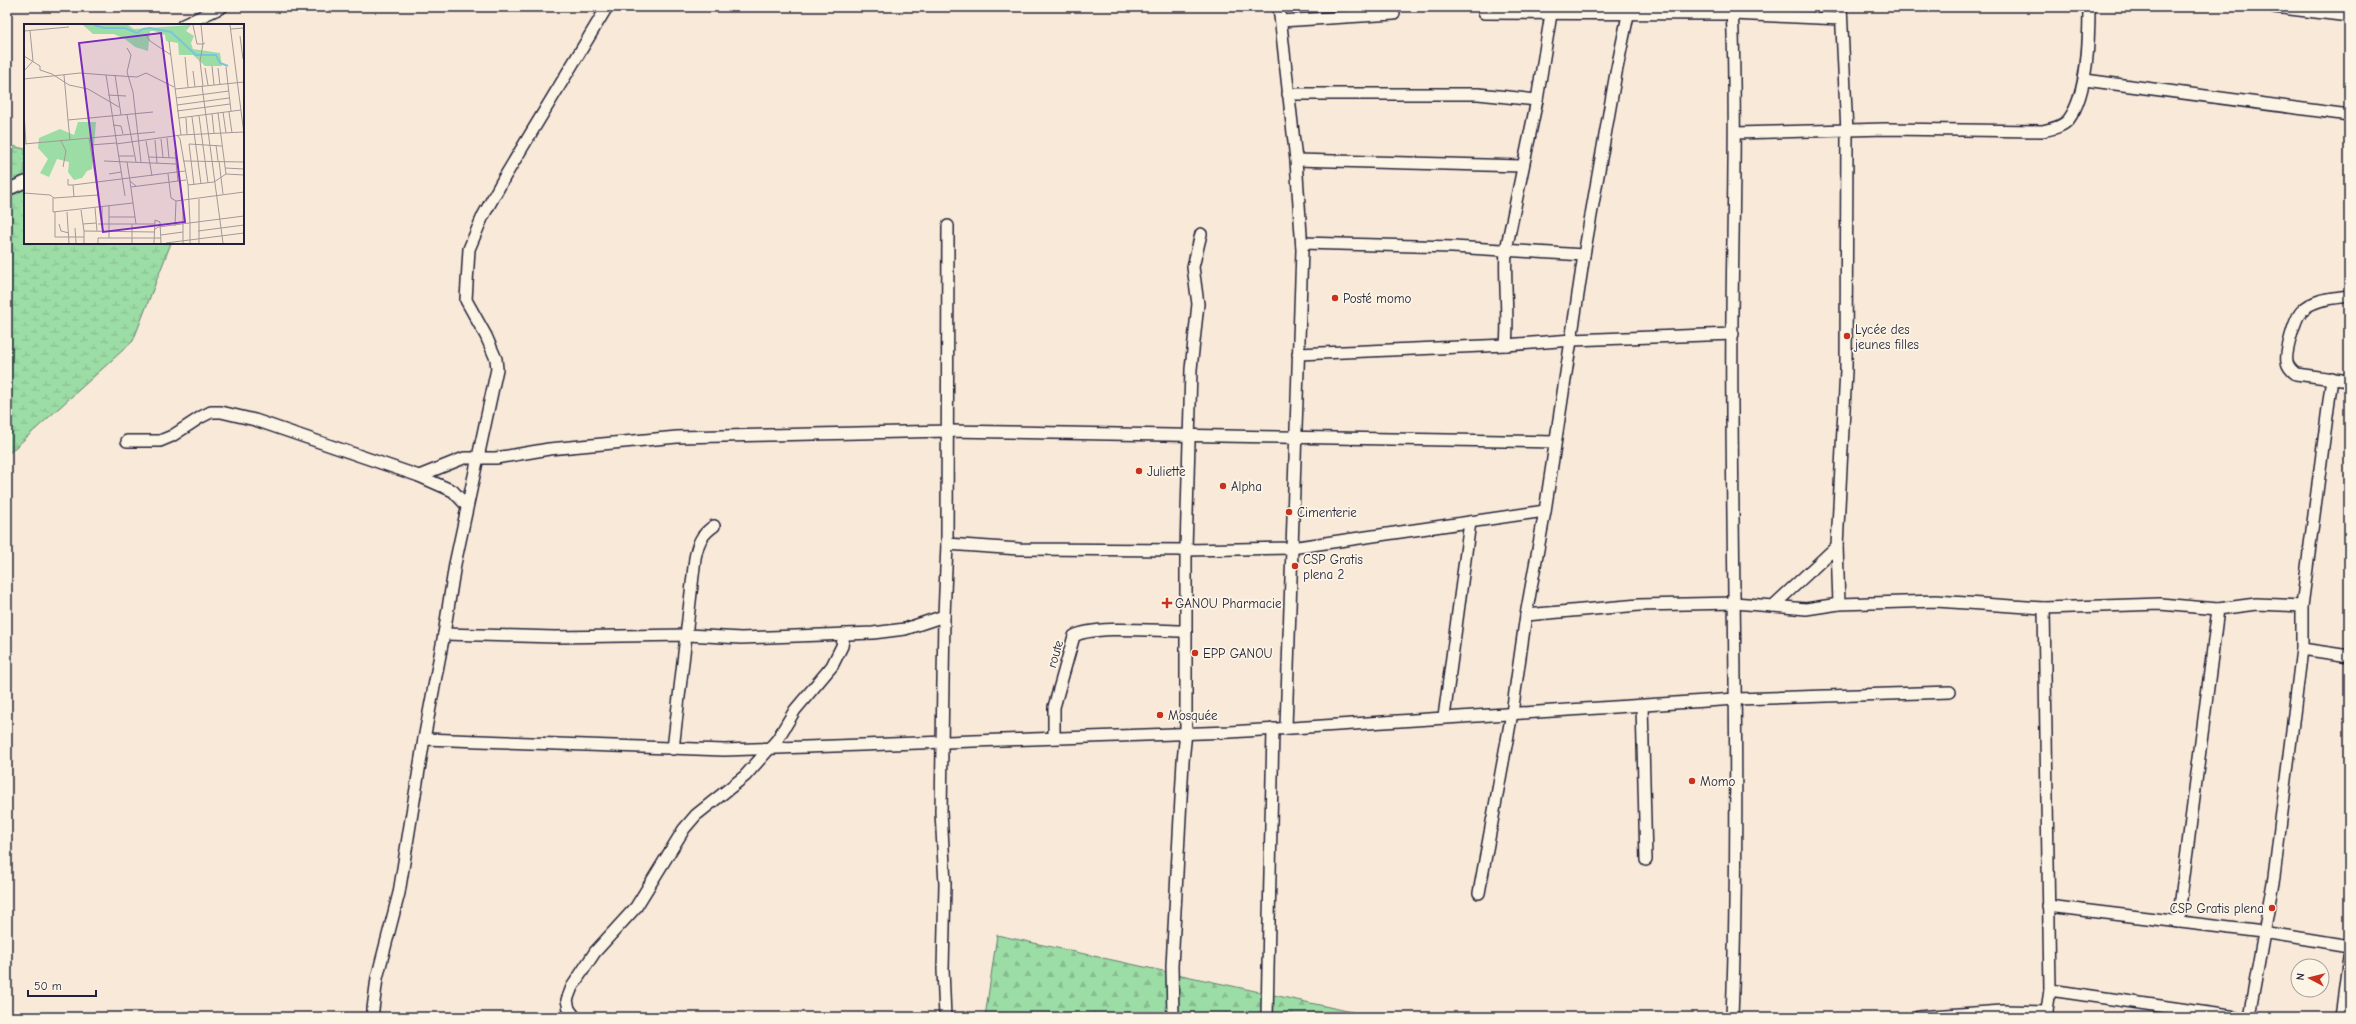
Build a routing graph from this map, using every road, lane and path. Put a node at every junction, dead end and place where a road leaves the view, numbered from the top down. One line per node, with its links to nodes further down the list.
1 (222, 7): 15 (street)
2 (607, 7): 43 (street)
3 (1279, 7): 14 (street)
4 (1841, 7): 13 (street)
5 (2089, 7): 16 (street)
6 (2274, 7): 12 (street)
7 (1732, 10): 11 (street); 13 (street); 21 (street)
8 (1484, 13): 10 (street)
9 (1394, 14): 14 (street)
10 (1551, 14): 11 (street); 18 (street)
11 (1628, 14): 30 (street)
12 (2349, 16)
13 (1841, 19): 20 (street)
14 (1281, 21): 17 (street)
15 (185, 24)
16 (2085, 80): 19 (street); 20 (street)
17 (1288, 94): 18 (street); 22 (street)
18 (1537, 100): 23 (street)
19 (2349, 115)
20 (1847, 132): 21 (street); 50 (street)
21 (1735, 133): 32 (street)
22 (1296, 160): 23 (street); 28 (street)
23 (1522, 166): 29 (street)
24 (24, 182): 25 (street)
25 (7, 190)
26 (948, 226): 38 (street)
27 (1201, 234): 39 (street)
28 (1302, 243): 29 (street); 35 (street)
29 (1506, 250): 30 (street); 34 (street)
30 (1584, 255): 33 (street)
31 (2349, 296): 36 (street)
32 (1733, 334): 33 (street); 53 (street)
33 (1572, 340): 34 (street); 42 (street)
34 (1506, 345): 35 (street)
35 (1298, 354): 40 (street)
36 (2332, 378): 37 (street); 56 (street)
37 (2349, 382)
38 (948, 431): 39 (street); 43 (street); 49 (street)
39 (1190, 436): 40 (street); 52 (street)
40 (1295, 437): 42 (street); 51 (street)
41 (127, 441): 44 (street)
42 (1555, 442): 46 (street)
43 (476, 458): 44 (street); 45 (street)
44 (419, 476): 45 (street)
45 (466, 505): 62 (street)
46 (1545, 511): 47 (street); 59 (street)
47 (1470, 522): 51 (street); 71 (street)
48 (714, 526): 64 (street)
49 (947, 544): 52 (street); 60 (street)
50 (1837, 546): 54 (street); 55 (street)
51 (1291, 548): 52 (street); 72 (street)
52 (1186, 550): 74 (street)
53 (1734, 603): 55 (street); 59 (street); 68 (street)
54 (1839, 604): 55 (street); 57 (street)
55 (1773, 606)
56 (2302, 606): 58 (street); 65 (street)
57 (2044, 608): 58 (street); 82 (street)
58 (2218, 609): 83 (street)
59 (1526, 615): 70 (street)
60 (944, 616): 63 (street); 77 (street)
61 (1180, 631): 75 (street, route)
62 (444, 634): 64 (street); 76 (street)
63 (844, 634): 64 (street); 78 (street)
64 (688, 635): 79 (street)
65 (2302, 649): 66 (street); 84 (street)
66 (2349, 656)
67 (1950, 692): 68 (street)
68 (1736, 699): 69 (street); 94 (street)
69 (1642, 706): 70 (street); 80 (street)
70 (1512, 713): 71 (street); 81 (street)
71 (1444, 717): 72 (street)
72 (1286, 727): 73 (street)
73 (1273, 729): 74 (street); 93 (street)
74 (1186, 732): 75 (street); 92 (street)
75 (1054, 737): 77 (street)
76 (424, 740): 79 (street); 89 (street)
77 (943, 741): 78 (street); 91 (street)
78 (770, 748): 79 (street); 90 (street)
79 (673, 749)
80 (1646, 860)
81 (1480, 893)
82 (2048, 906): 83 (street); 87 (street)
83 (2178, 922): 84 (street)
84 (2263, 932): 85 (street); 97 (street)
85 (2349, 946)
86 (2349, 957): 98 (street)
87 (2050, 990): 88 (street); 96 (street)
88 (2046, 1015): 95 (street)
89 (372, 1017)
90 (575, 1017)
91 (945, 1017)
92 (1173, 1017)
93 (1268, 1017)
94 (1732, 1017)
95 (1918, 1017)
96 (2236, 1017)
97 (2249, 1017)
98 (2341, 1017)

